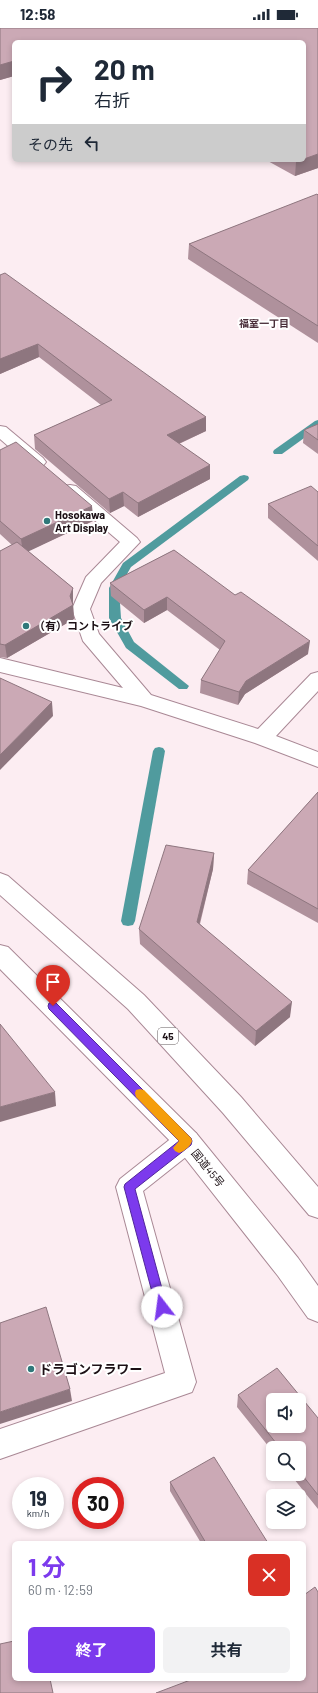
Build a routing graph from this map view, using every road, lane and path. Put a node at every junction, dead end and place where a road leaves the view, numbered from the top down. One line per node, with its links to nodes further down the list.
1 (0, 431): 4 (main road)
2 (0, 665): 4 (main road)
3 (318, 680): 5 (main road)
4 (144, 700): 5 (main road)
5 (262, 738): 6 (main road)
6 (318, 760)
7 (0, 882): 10 (main road, 45)
8 (0, 954): 9 (main road, 国道45号)
9 (187, 1141): 11 (main road, 国道45号); 12 (main road)
10 (318, 1206)
11 (318, 1309)
12 (0, 1444)

